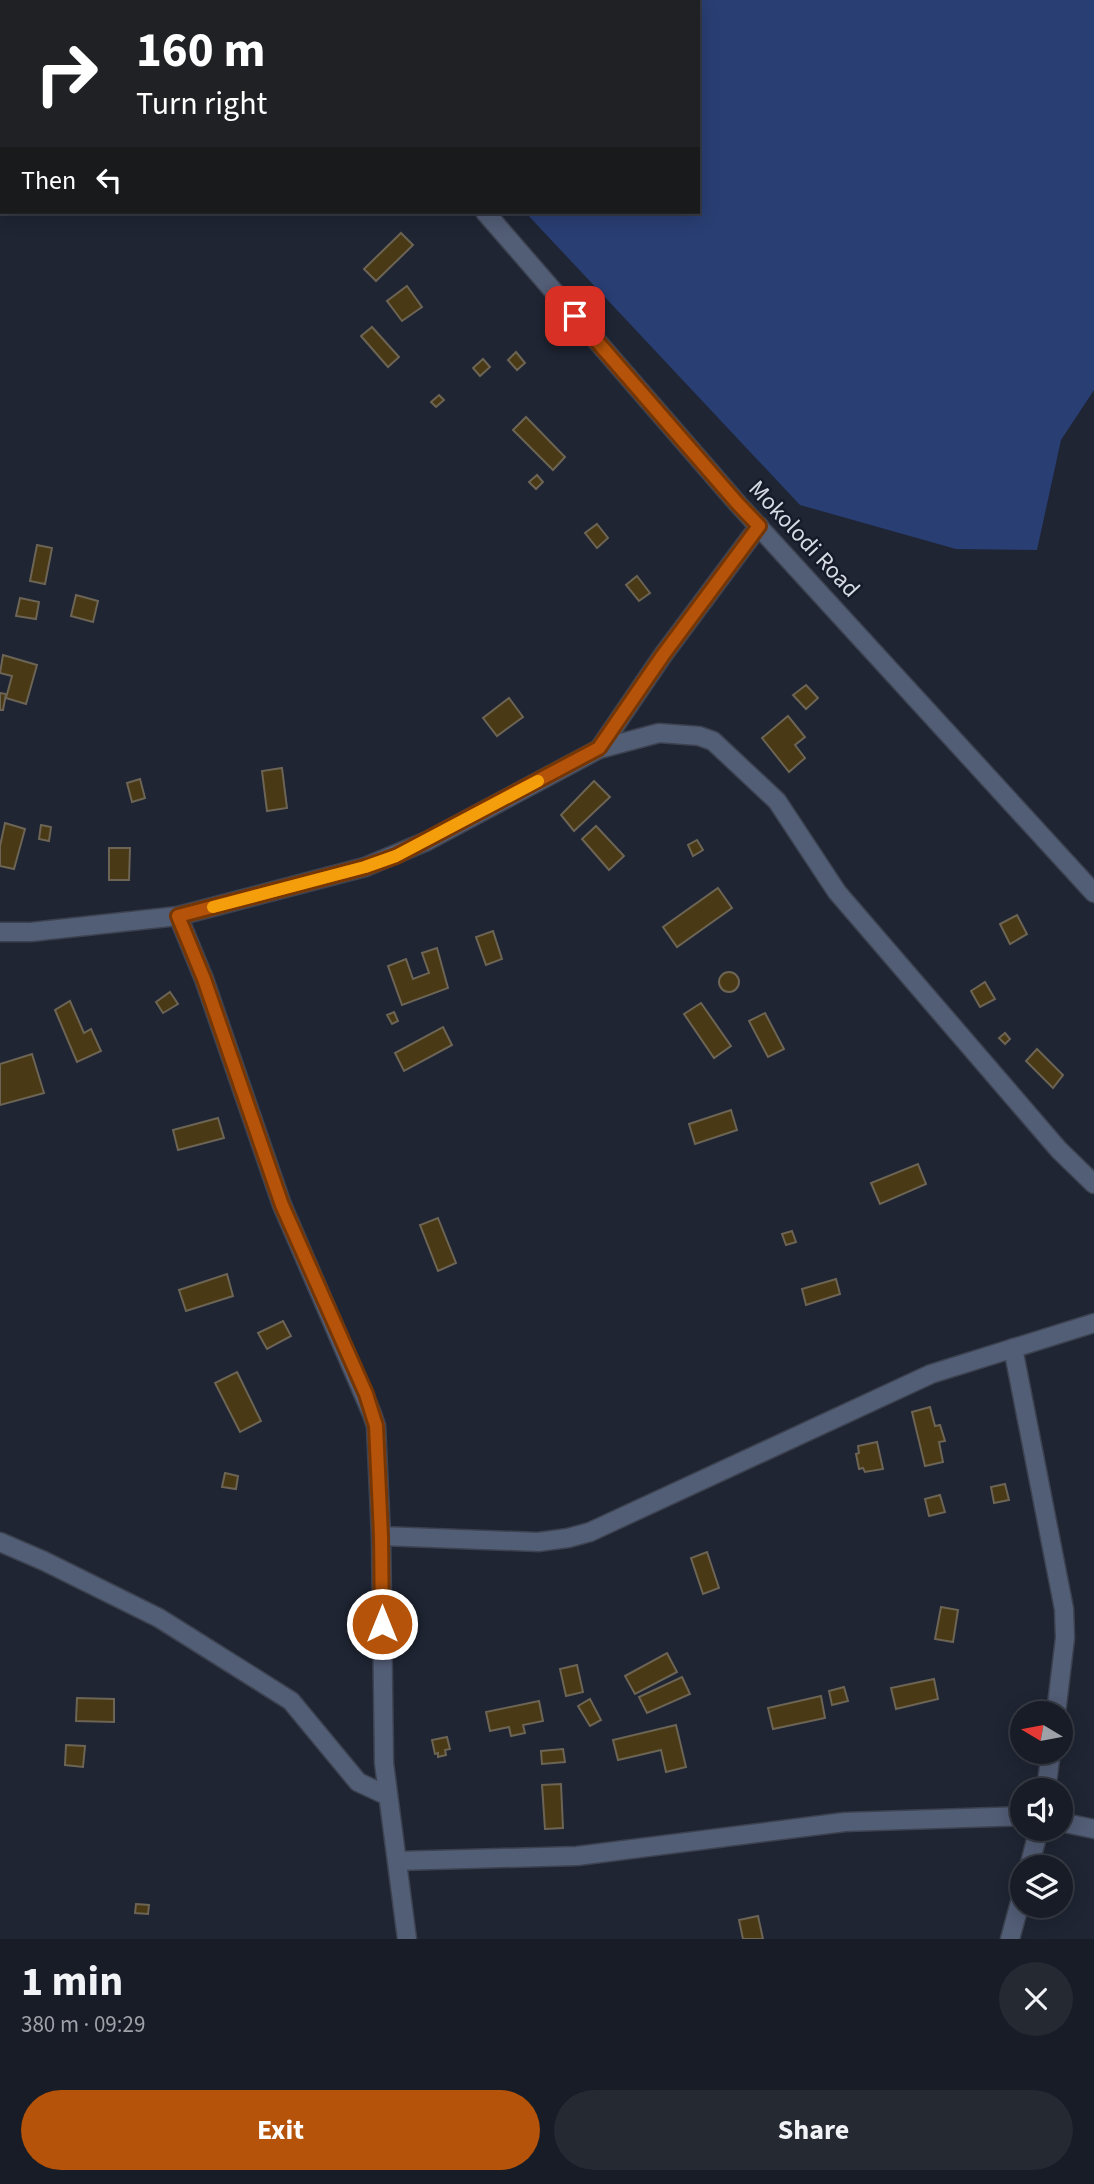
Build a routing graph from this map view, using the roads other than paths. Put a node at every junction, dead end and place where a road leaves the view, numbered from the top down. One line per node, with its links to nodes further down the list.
1 (487, 214): 2 (street, Mokolodi Road)
2 (759, 526): 3 (street); 4 (street, Mokolodi Road)
3 (599, 748): 5 (street); 7 (street)
4 (1094, 893)
5 (178, 916): 6 (street); 10 (street)
6 (0, 932)
7 (1094, 1184)
8 (1094, 1323): 9 (street)
9 (1013, 1348): 10 (street); 12 (street)
10 (381, 1536): 13 (street)
11 (0, 1542): 13 (street)
12 (1058, 1701)
13 (388, 1796): 17 (street)
14 (1010, 1816): 17 (street)
15 (1073, 1825): 16 (street)
16 (1094, 1829)
17 (397, 1861): 19 (street)
18 (1016, 1918): 20 (street)
19 (407, 1939)
20 (1010, 1939)

